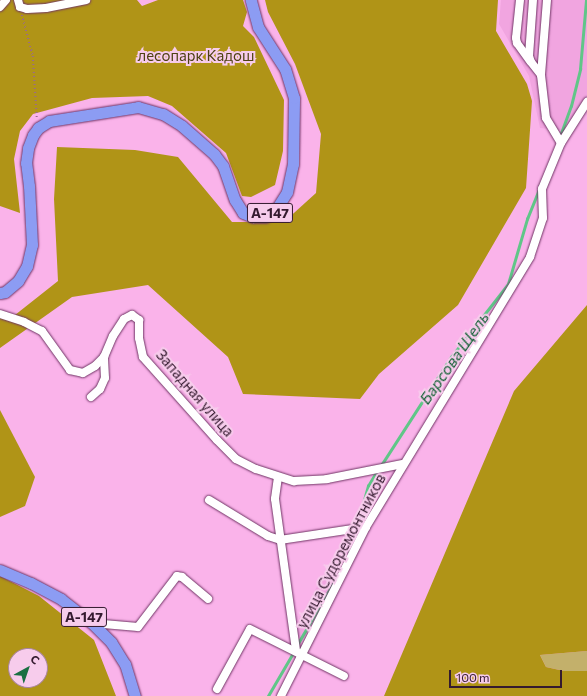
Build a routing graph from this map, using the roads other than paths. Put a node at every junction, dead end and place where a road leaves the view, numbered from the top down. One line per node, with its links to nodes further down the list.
1 (6, 0): 8 (street)
2 (86, 0): 7 (street)
3 (251, 0): 13 (highway, А-147)
4 (520, 0): 9 (street)
5 (533, 0): 9 (street)
6 (547, 0): 10 (street)
7 (19, 4)
8 (0, 7)
9 (531, 62): 10 (street)
10 (542, 75): 12 (street)
11 (587, 102): 12 (street, улица Судоремонтников)
12 (561, 144): 17 (street, улица Судоремонтников)
13 (0, 293)
14 (0, 314): 15 (street, Западная улица)
15 (104, 357): 16 (street); 18 (street, Западная улица)
16 (90, 397)
17 (403, 464): 18 (street, Западная улица); 20 (street, улица Судоремонтников)
18 (278, 477): 21 (street)
19 (209, 500): 21 (street)
20 (366, 527): 21 (street); 25 (street, улица Судоремонтников)
21 (280, 540): 25 (street)
22 (0, 570): 24 (highway, А-147)
23 (208, 599): 24 (street)
24 (92, 623): 28 (highway, А-147)
25 (300, 653): 26 (street); 27 (street); 29 (street, улица Судоремонтников)
26 (344, 676)
27 (217, 689)
28 (135, 696)
29 (281, 696)

